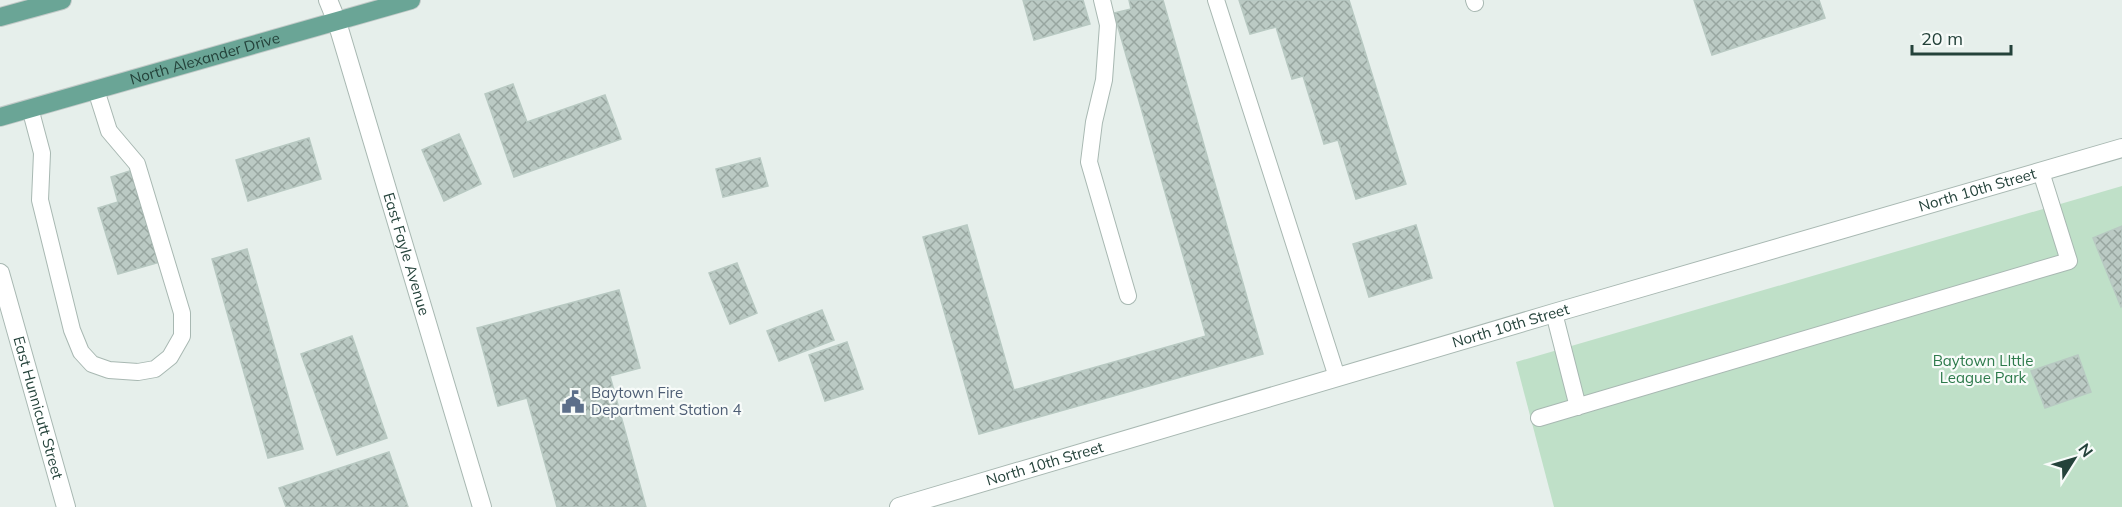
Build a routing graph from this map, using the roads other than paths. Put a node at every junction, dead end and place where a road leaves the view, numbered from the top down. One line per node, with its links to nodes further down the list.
1 (62, 0): 6 (main road)
2 (328, 0): 7 (street, East Fayle Avenue)
3 (411, 0): 7 (main road, North Alexander Drive)
4 (1102, 0): 14 (lane)
5 (1216, 0): 16 (lane)
6 (0, 17)
7 (337, 22): 8 (main road, North Alexander Drive); 20 (street, East Fayle Avenue)
8 (96, 90): 9 (main road, North Alexander Drive); 9 (lane)
9 (30, 108): 10 (main road, North Alexander Drive)
10 (0, 117)
11 (2122, 148): 12 (street, North 10th Street)
12 (2041, 172): 15 (street, North 10th Street); 17 (lane)
13 (0, 273): 19 (street, East Hunnicutt Street)
14 (1128, 296)
15 (1554, 313): 16 (street, North 10th Street); 17 (lane)
16 (1337, 377): 21 (street, North 10th Street)
17 (1578, 407): 18 (lane)
18 (1539, 418)
19 (66, 507)
20 (482, 507)
21 (899, 507)

